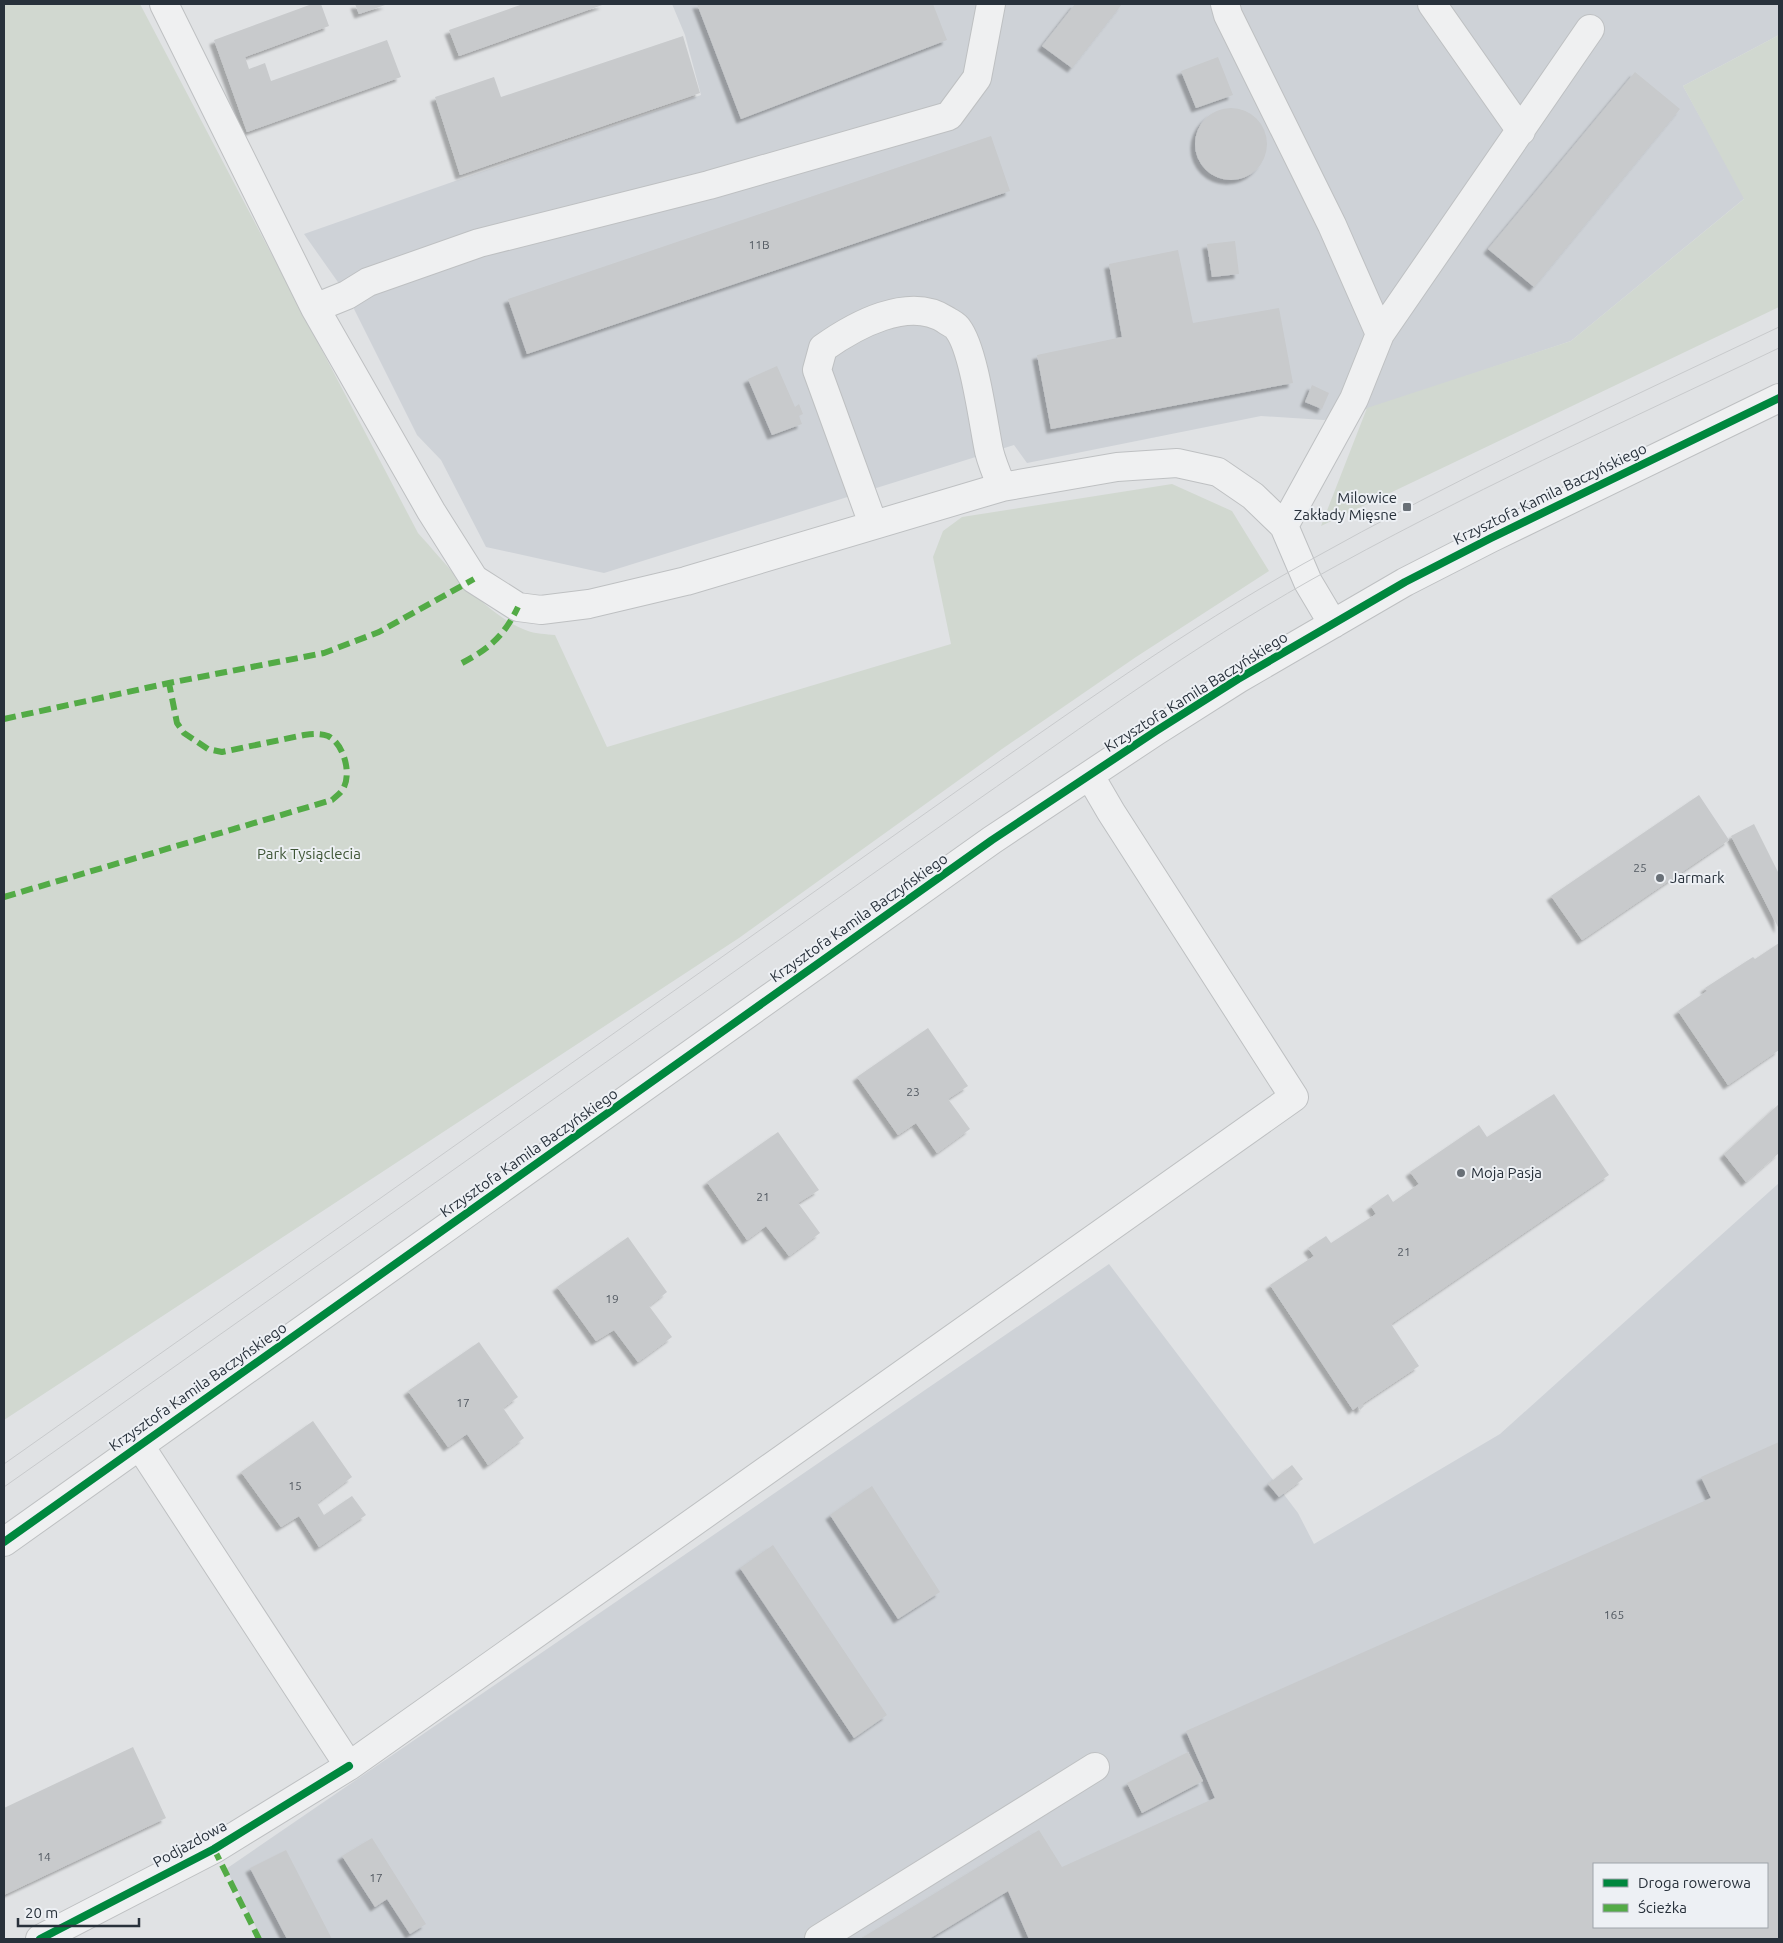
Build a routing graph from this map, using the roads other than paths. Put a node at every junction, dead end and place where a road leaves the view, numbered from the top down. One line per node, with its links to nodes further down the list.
1 (164, 4): 7 (street)
2 (991, 4): 7 (street)
3 (1224, 4): 8 (street)
4 (1432, 4): 6 (street)
5 (1590, 29): 6 (street)
6 (1521, 131): 8 (street)
7 (315, 308): 11 (street)
8 (1380, 334): 12 (street)
9 (1779, 398): 13 (street, Krzysztofa Kamila Baczyńskiego)
10 (1002, 487): 11 (street); 11 (street); 12 (street)
11 (873, 524)
12 (1284, 526): 13 (street)
13 (1334, 624): 14 (street, Krzysztofa Kamila Baczyńskiego)
14 (1090, 776): 15 (street, Krzysztofa Kamila Baczyńskiego); 17 (street, Podjazdowa)
15 (140, 1446): 16 (street, Krzysztofa Kamila Baczyńskiego); 17 (street)
16 (4, 1542)
17 (349, 1766): 19 (street, Podjazdowa)
18 (1094, 1767): 20 (street)
19 (40, 1939)
20 (819, 1939)

